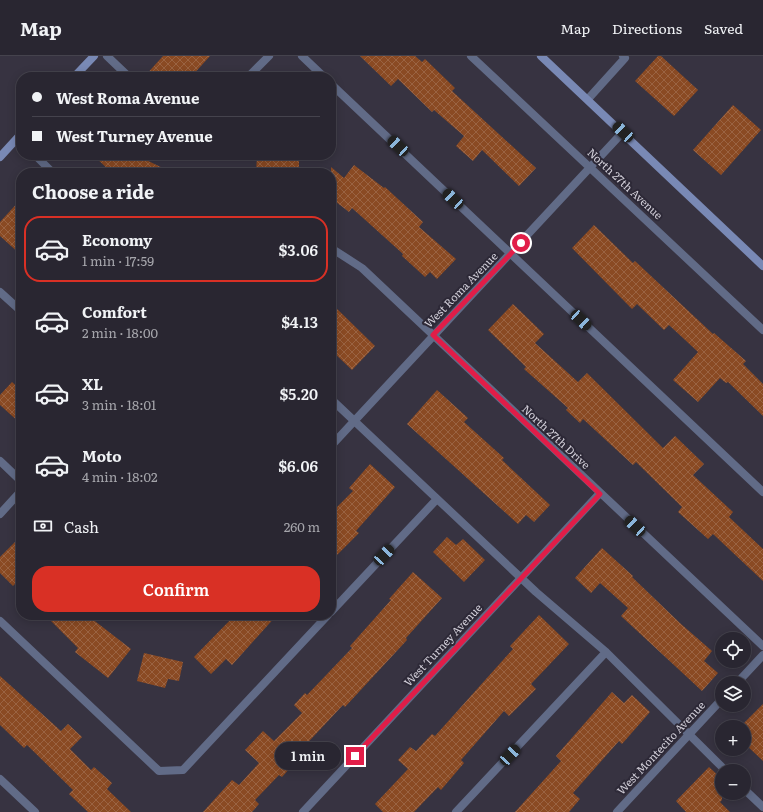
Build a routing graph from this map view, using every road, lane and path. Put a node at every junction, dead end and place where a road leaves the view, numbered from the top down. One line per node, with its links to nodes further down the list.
1 (94, 56): 8 (main road)
2 (107, 56): 9 (street)
3 (269, 56): 10 (street)
4 (302, 56): 11 (street)
5 (471, 56): 18 (street, North 27th Avenue)
6 (542, 56): 13 (main road)
7 (623, 56): 13 (street)
8 (79, 72)
9 (124, 72)
10 (253, 72)
11 (319, 72)
12 (336, 89): 21 (street)
13 (588, 99): 14 (main road)
14 (623, 132): 18 (street, West Roma Avenue); 22 (main road)
15 (16, 142): 16 (main road)
16 (0, 157)
17 (40, 160): 19 (street)
18 (590, 167): 21 (street, West Roma Avenue); 25 (street, North 27th Avenue)
19 (48, 168)
20 (336, 251): 26 (street, North 27th Drive)
21 (511, 254): 26 (street, West Roma Avenue); 32 (street)
22 (763, 266)
23 (0, 292): 24 (street)
24 (16, 306)
25 (763, 330)
26 (433, 335): 28 (street, West Roma Avenue); 33 (street, North 27th Drive)
27 (336, 404): 28 (street)
28 (354, 421): 29 (street, West Roma Avenue); 35 (street)
29 (336, 441)
30 (0, 461): 31 (street)
31 (16, 476)
32 (763, 492)
33 (600, 494): 37 (street, West Turney Avenue); 41 (street, North 27th Drive)
34 (16, 496): 36 (street)
35 (437, 499): 37 (street); 38 (street)
36 (0, 514)
37 (520, 577): 42 (street); 52 (street, West Turney Avenue)
38 (336, 607)
39 (323, 620): 40 (street)
40 (0, 621)
41 (763, 646)
42 (606, 652): 46 (street); 53 (street)
43 (763, 655): 44 (street)
44 (744, 676)
45 (715, 706): 46 (street, West Montecito Avenue)
46 (688, 735): 47 (street); 54 (street, West Montecito Avenue)
47 (719, 764)
48 (0, 779): 51 (street)
49 (751, 796): 50 (street)
50 (763, 807)
51 (35, 812)
52 (303, 812)
53 (456, 812)
54 (617, 812)

